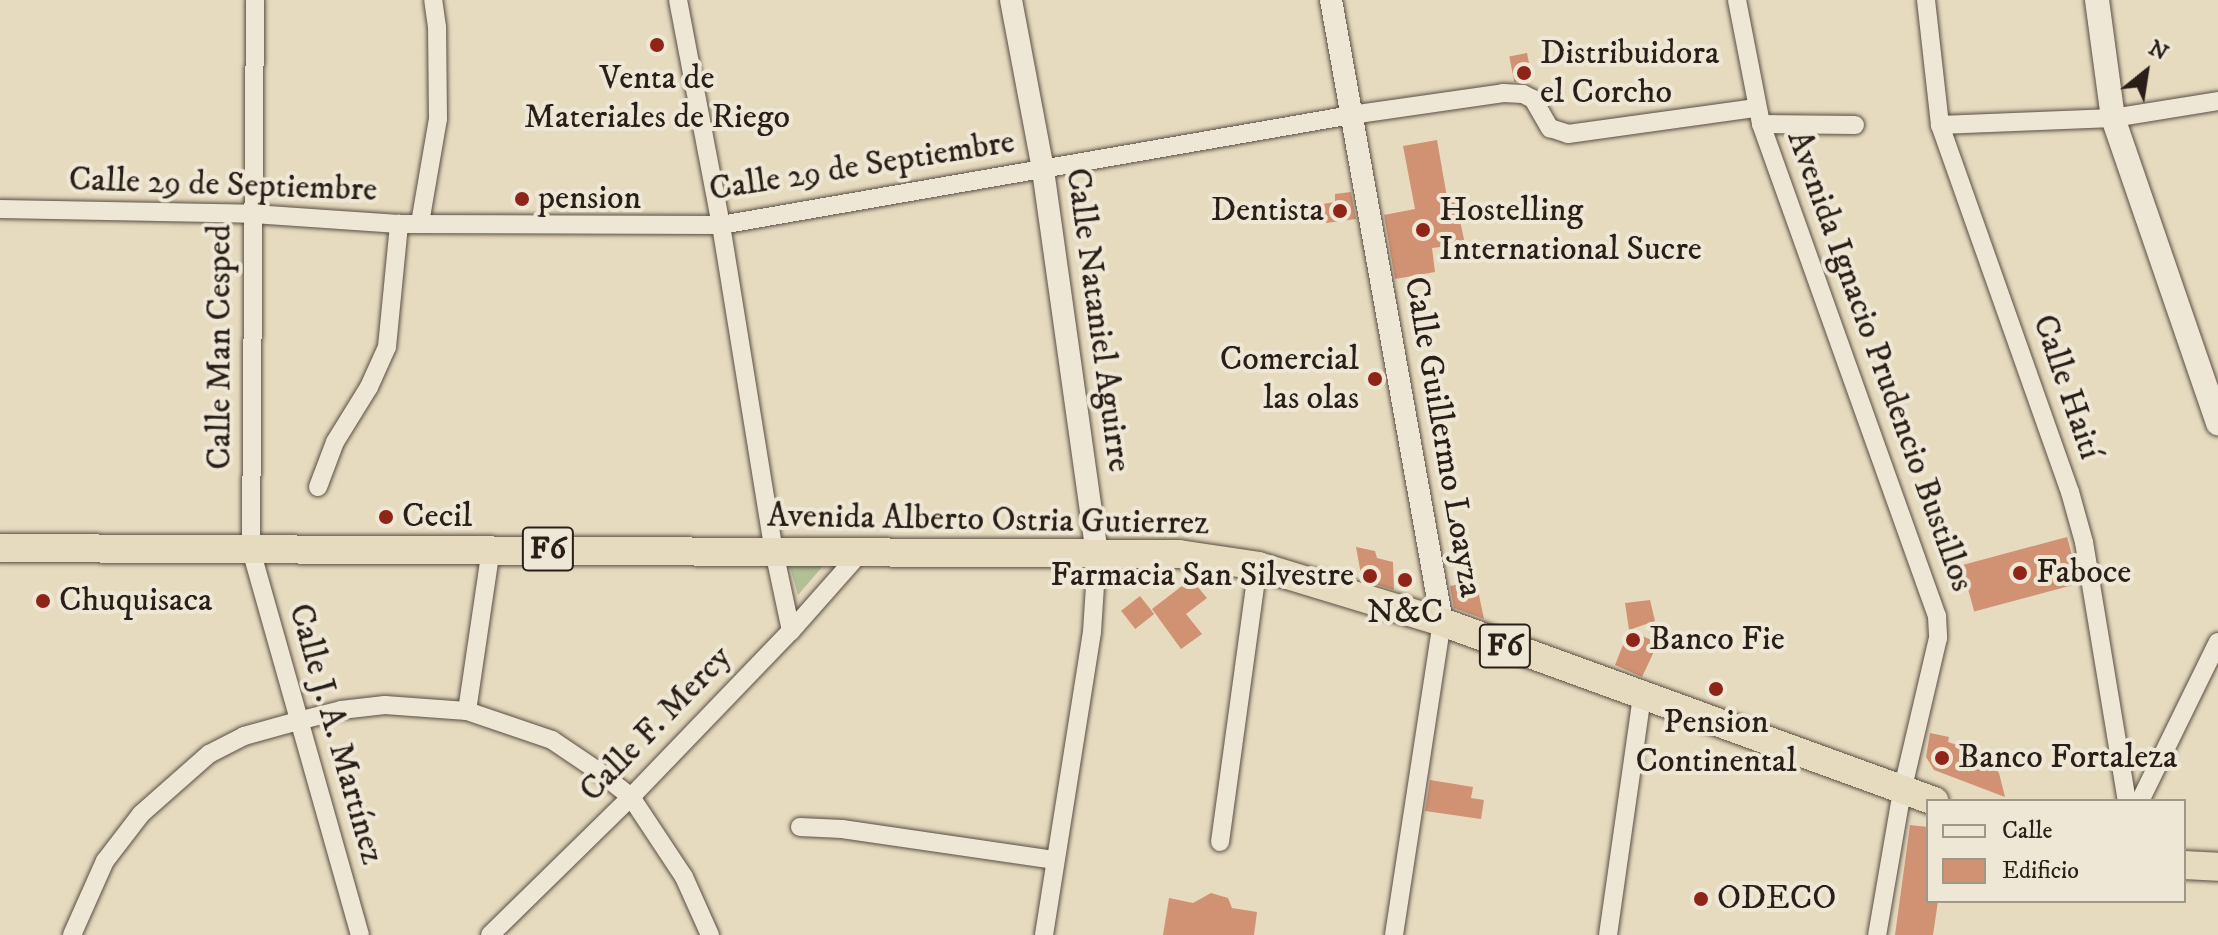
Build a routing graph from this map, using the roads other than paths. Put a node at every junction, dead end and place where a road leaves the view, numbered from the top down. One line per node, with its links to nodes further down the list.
1 (255, 0): 17 (street, Calle Man Cesped)
2 (433, 0): 18 (street)
3 (678, 0): 20 (street)
4 (1011, 0): 15 (street, Calle Nataniel Aguirre)
5 (1331, 0): 10 (street, Calle Guillermo Loayza)
6 (1737, 0): 11 (street, Avenida Ignacio Prudencio Bustillos)
7 (1926, 0): 14 (street, Calle Haití)
8 (2097, 0): 12 (main road)
9 (2218, 101): 12 (street)
10 (1351, 115): 11 (street, Calle 29 de Septiembre); 15 (street, Calle 29 de Septiembre); 30 (street, Calle Guillermo Loayza)
11 (1759, 116): 13 (street); 36 (street, Avenida Ignacio Prudencio Bustillos)
12 (2113, 118): 14 (street); 21 (main road)
13 (1855, 125)
14 (1940, 125): 39 (street, Calle Haití)
15 (1043, 170): 20 (street, Calle 29 de Septiembre); 28 (street, Calle Nataniel Aguirre)
16 (0, 209): 17 (street, Calle 29 de Septiembre)
17 (253, 214): 19 (street, Calle 29 de Septiembre); 25 (street, Calle Man Cesped)
18 (420, 223): 19 (street, Calle 29 de Septiembre); 20 (street, Calle 29 de Septiembre)
19 (399, 224): 22 (street)
20 (721, 225): 26 (street)
21 (2218, 423)
22 (318, 487)
23 (0, 548): 25 (highway, Avenida Alberto Ostria Gutierrez / F6)
24 (491, 549): 25 (highway, Avenida Alberto Ostria Gutierrez / F6); 26 (highway, Avenida Alberto Ostria Gutierrez / F6); 34 (street)
25 (251, 550): 35 (street, Calle J. A. Martínez)
26 (774, 551): 27 (highway, Avenida Alberto Ostria Gutierrez / F6); 31 (street)
27 (861, 552): 28 (highway, Avenida Alberto Ostria Gutierrez / F6); 31 (street, Calle F. Mercy)
28 (1097, 554): 29 (highway, Avenida Alberto Ostria Gutierrez / F6); 43 (street, Calle Nataniel Aguirre)
29 (1258, 566): 30 (highway, Avenida Alberto Ostria Gutierrez / F6); 42 (street)
30 (1442, 622): 33 (highway, Avenida Alberto Ostria Gutierrez / F6); 51 (street, Calle Guillermo Loayza)
31 (791, 631): 37 (street, Calle F. Mercy)
32 (2218, 642): 40 (street)
33 (1642, 696): 36 (highway, Avenida Alberto Ostria Gutierrez / F6); 52 (street)
34 (467, 711): 35 (street); 37 (street)
35 (298, 721): 46 (street); 47 (street, Calle J. A. Martínez)
36 (1902, 791): 38 (highway, Avenida Alberto Ostria Gutierrez / F6); 53 (street, Avenida Ignacio Prudencio Bustillos)
37 (631, 797): 48 (street, Calle F. Mercy); 49 (street)
38 (1928, 799)
39 (2127, 799)
40 (2141, 799)
41 (800, 827): 43 (street)
42 (1220, 842)
43 (1054, 860): 50 (street, Calle Nataniel Aguirre)
44 (2186, 865): 45 (highway)
45 (2218, 867)
46 (72, 935)
47 (360, 935)
48 (490, 935)
49 (710, 935)
50 (1044, 935)
51 (1394, 935)
52 (1608, 935)
53 (1877, 935)

